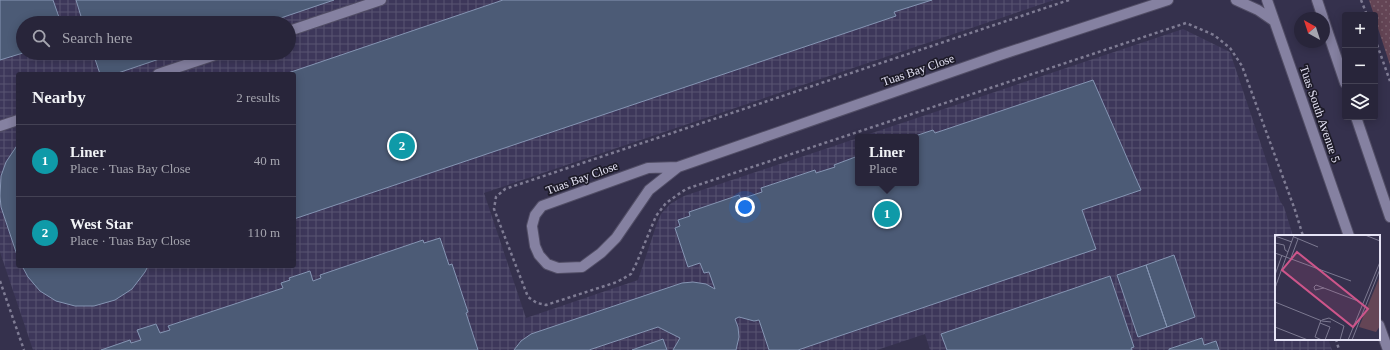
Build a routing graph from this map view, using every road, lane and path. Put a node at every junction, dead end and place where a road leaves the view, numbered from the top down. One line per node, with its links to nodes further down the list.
1 (381, 0): 11 (street)
2 (1069, 0): 23 (path)
3 (1168, 0): 21 (street, Tuas Bay Close)
4 (1236, 0): 10 (street)
5 (1267, 0): 10 (street, Tuas South Avenue 5)
6 (1317, 0): 8 (street)
7 (1361, 0): 9 (path)
8 (1321, 12)
9 (1365, 12)
10 (1274, 21): 24 (street, Tuas South Avenue 5)
11 (296, 28)
12 (1330, 37): 16 (street)
13 (1378, 47): 17 (path)
14 (200, 60): 15 (street)
15 (164, 72)
16 (1342, 74)
17 (1390, 81)
18 (1357, 120): 22 (street)
19 (16, 121): 20 (street)
20 (0, 126)
21 (678, 167): 21 (street, Tuas Bay Close)
22 (1390, 217)
23 (1303, 235)
24 (1349, 235)
25 (0, 281): 28 (path)
26 (1380, 328): 30 (street)
27 (1336, 340): 29 (path)
28 (24, 350)
29 (1339, 350)
30 (1388, 350)

